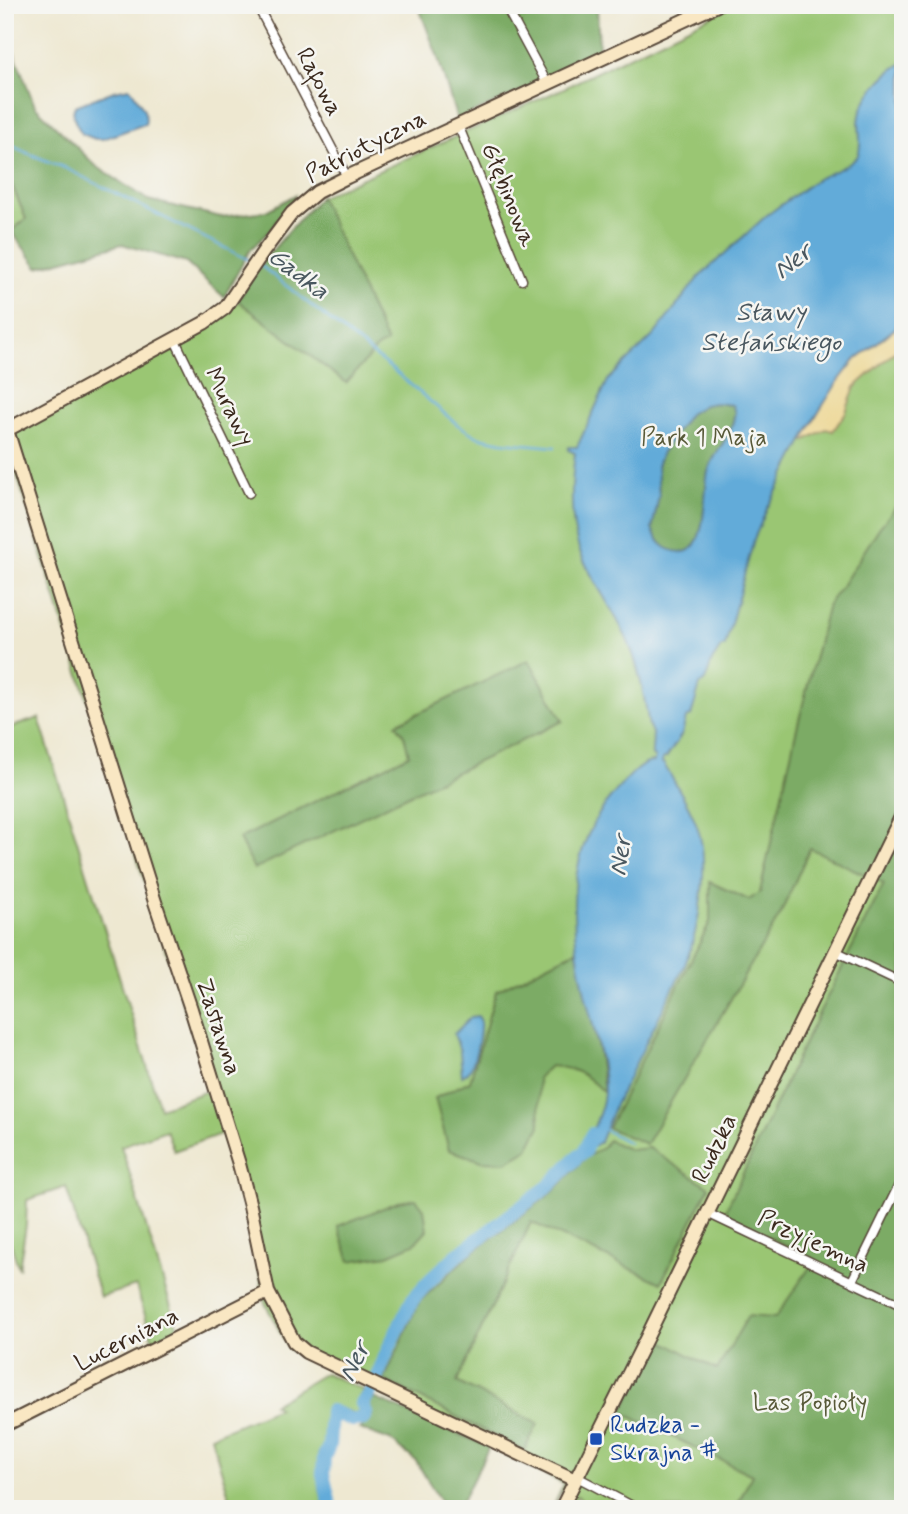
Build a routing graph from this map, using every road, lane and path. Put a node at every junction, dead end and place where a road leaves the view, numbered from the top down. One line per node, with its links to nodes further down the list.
1 (257, 5): 6 (street, Rafowa)
2 (505, 5): 4 (street)
3 (717, 5): 4 (street, Patriotyczna)
4 (548, 85): 5 (street, Patriotyczna)
5 (458, 125): 6 (street, Patriotyczna); 7 (street, Głębinowa)
6 (347, 177): 8 (street, Patriotyczna)
7 (522, 280)
8 (174, 338): 9 (street, Patriotyczna); 10 (street, Murawy)
9 (6, 427): 17 (street, Zastawna)
10 (249, 493)
11 (903, 813): 12 (street, Rudzka)
12 (835, 951): 13 (street); 15 (street, Rudzka)
13 (903, 983)
14 (903, 1177): 16 (street)
15 (707, 1213): 16 (street, Przyjemna); 20 (street, Rudzka)
16 (852, 1282): 18 (street, Przyjemna)
17 (268, 1292): 19 (street, Lucerniana); 20 (street, Zastawna)
18 (903, 1307)
19 (5, 1425)
20 (576, 1479): 21 (street, Rudzka); 22 (street)
21 (567, 1506)
22 (638, 1509)

